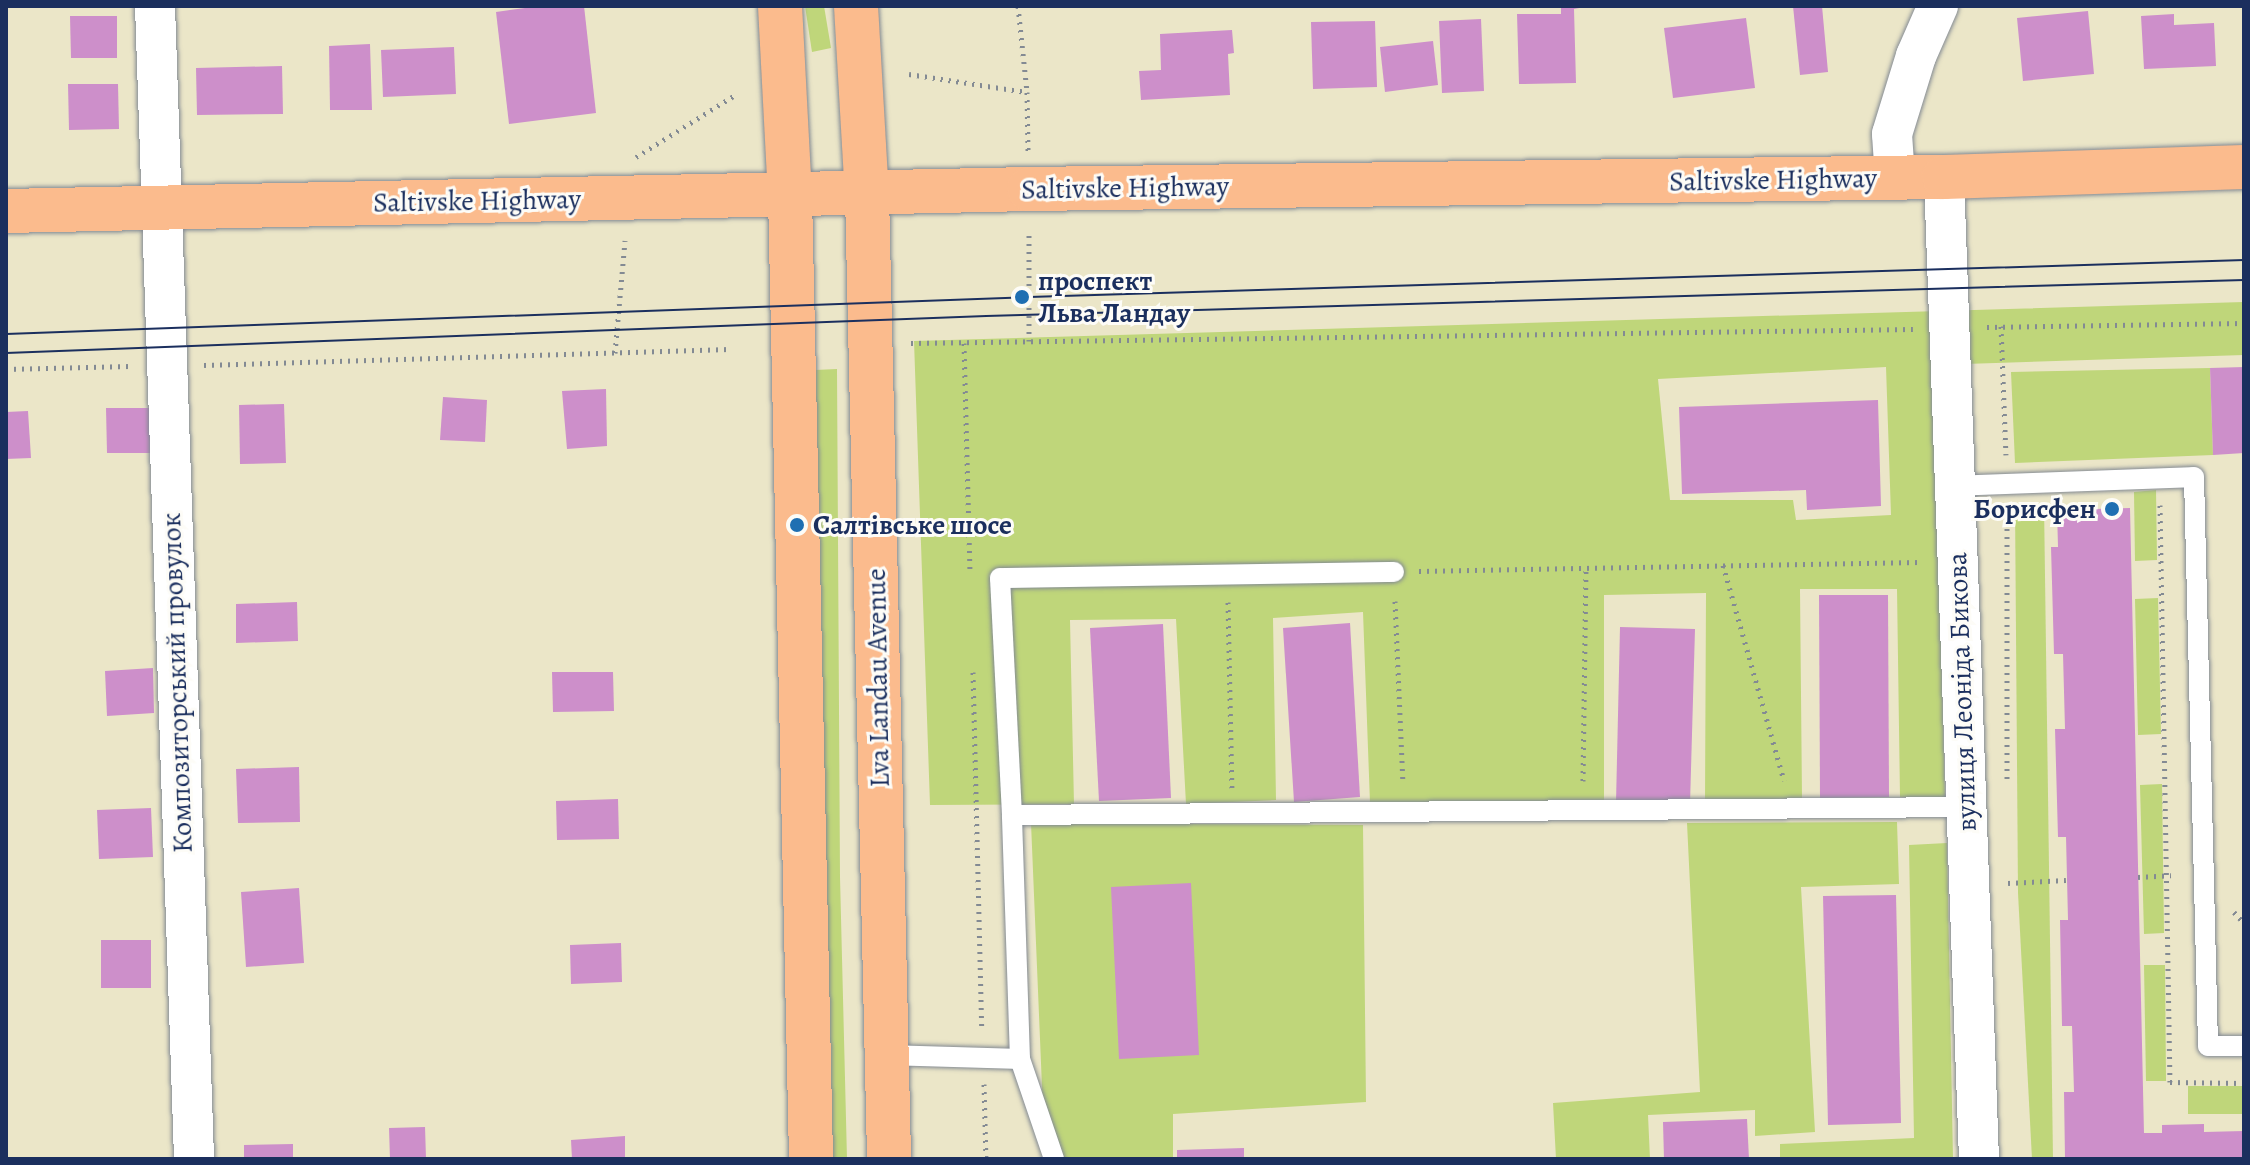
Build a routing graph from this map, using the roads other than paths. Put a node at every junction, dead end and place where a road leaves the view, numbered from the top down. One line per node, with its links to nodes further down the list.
1 (155, 6): 10 (street, Композиторський провулок)
2 (780, 6): 9 (main road)
3 (856, 6): 8 (main road, Lva Landau Avenue)
4 (1938, 6): 7 (street)
5 (2244, 167): 6 (main road, Saltivske Highway)
6 (1944, 177): 7 (main road, Saltivske Highway); 12 (street, вулиця Леоніда Бикова)
7 (1895, 178): 8 (main road, Saltivske Highway)
8 (867, 194): 9 (main road, Saltivske Highway); 17 (main road, Lva Landau Avenue)
9 (790, 195): 10 (main road, Saltivske Highway); 20 (main road)
10 (160, 207): 11 (main road, Saltivske Highway); 19 (street, Композиторський провулок)
11 (6, 211)
12 (1954, 486): 14 (street, вулиця Леоніда Бикова); 16 (lane)
13 (1394, 572): 15 (lane)
14 (1967, 807): 15 (lane); 23 (street, вулиця Леоніда Бикова)
15 (1012, 815): 18 (lane)
16 (2244, 1046)
17 (887, 1055): 18 (lane); 21 (main road, Lva Landau Avenue)
18 (1020, 1059): 22 (lane)
19 (194, 1159)
20 (811, 1159)
21 (889, 1159)
22 (1054, 1159)
23 (1979, 1159)

